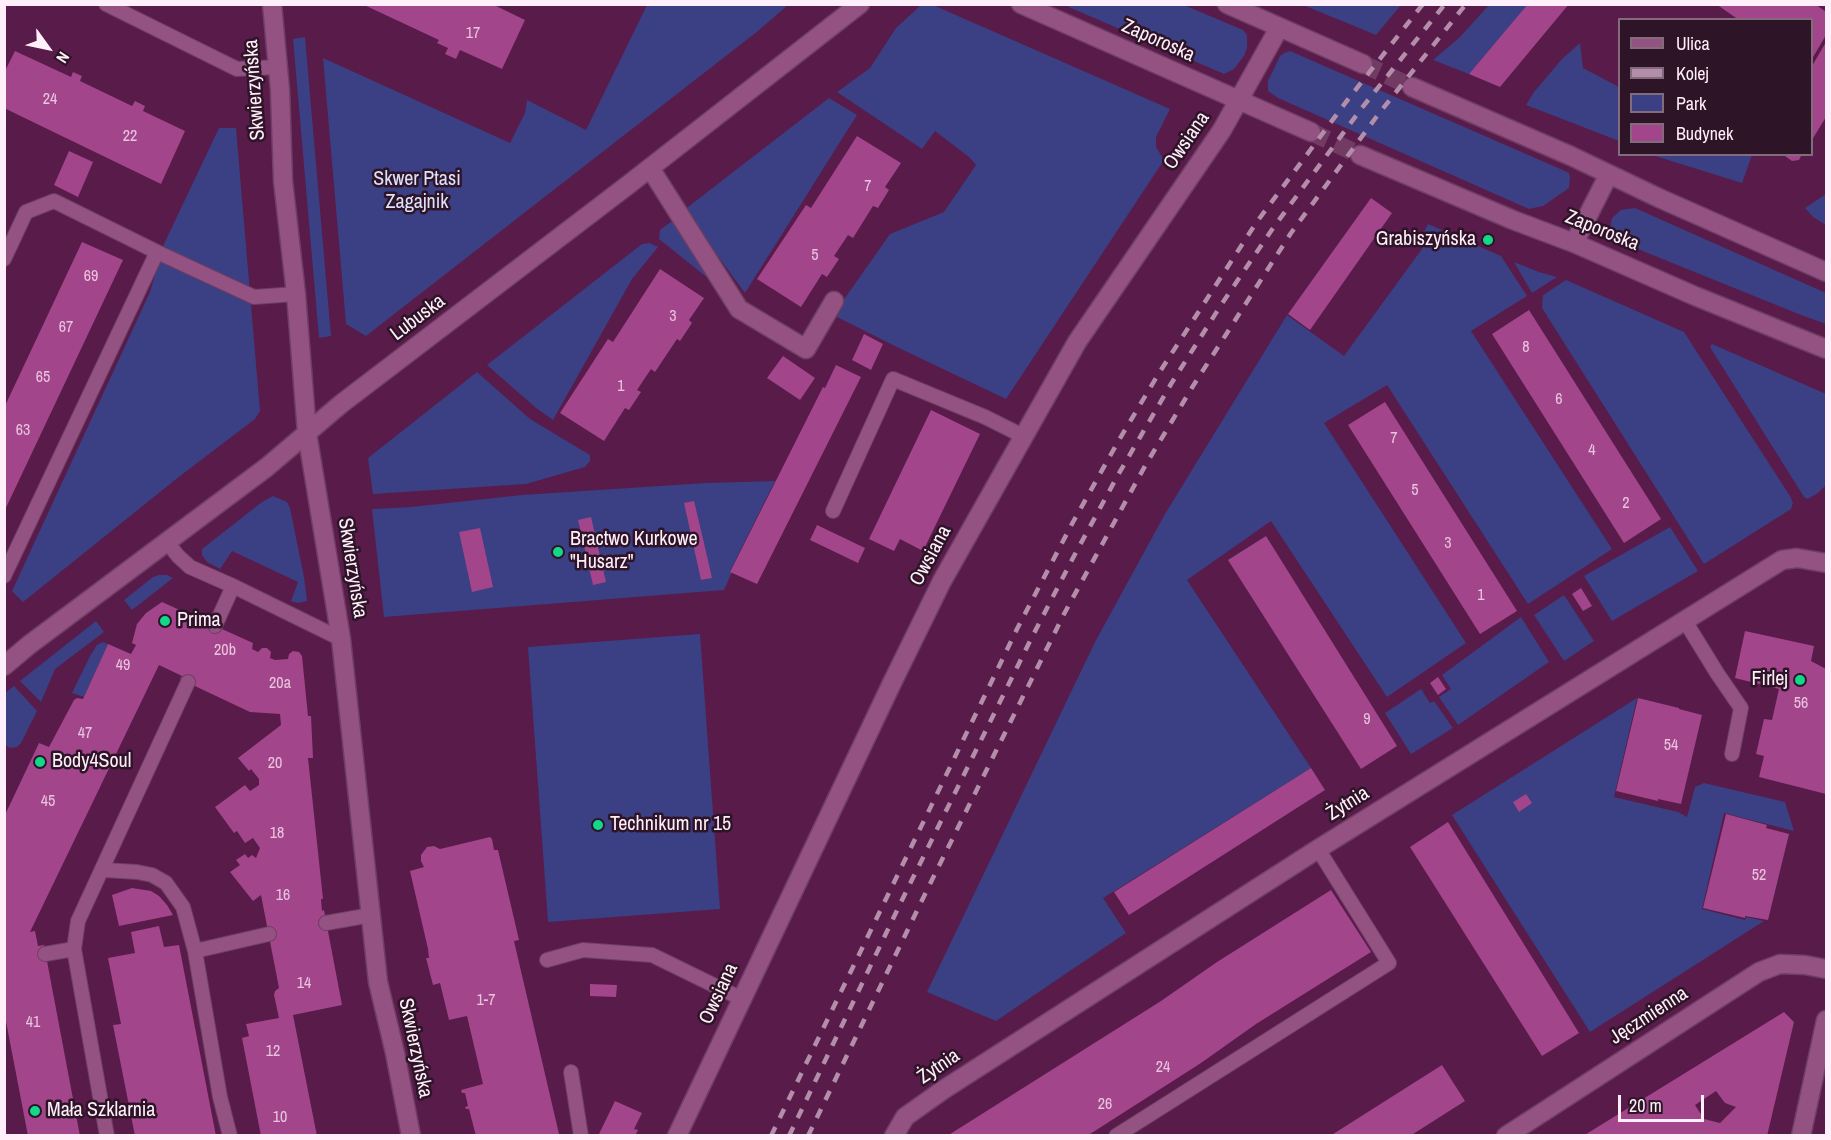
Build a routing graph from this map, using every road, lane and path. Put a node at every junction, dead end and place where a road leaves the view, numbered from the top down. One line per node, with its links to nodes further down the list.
1 (106, 4): 8 (lane)
2 (272, 4): 8 (street, Skwierzyńska)
3 (860, 4): 13 (street, Lubuska)
4 (1021, 4): 10 (street, Zaporoska)
5 (1227, 4): 6 (street)
6 (1279, 28): 7 (street); 10 (street, Owsiana)
7 (1363, 64)
8 (278, 67): 19 (street, Skwierzyńska)
9 (1412, 87): 14 (street)
10 (1239, 101): 11 (street, Zaporoska); 23 (street, Owsiana)
11 (1311, 132)
12 (1360, 155): 15 (street, Zaporoska)
13 (650, 168): 20 (street); 22 (street, Lubuska)
14 (1609, 174): 15 (street); 18 (street)
15 (1574, 243): 21 (street, Zaporoska)
16 (157, 252): 17 (lane); 19 (lane); 27 (lane)
17 (4, 259)
18 (1827, 272)
19 (296, 294): 22 (street, Skwierzyńska)
20 (834, 301)
21 (1827, 349)
22 (307, 433): 25 (street, Lubuska); 31 (street, Skwierzyńska)
23 (1023, 436): 24 (lane); 45 (street, Owsiana)
24 (833, 511)
25 (167, 542): 28 (lane); 32 (street, Lubuska)
26 (1827, 563): 29 (street, Żytnia)
27 (4, 576)
28 (234, 586): 30 (lane); 31 (lane)
29 (1685, 621): 34 (lane); 35 (street, Żytnia)
30 (215, 626)
31 (341, 639): 37 (street, Skwierzyńska)
32 (5, 665)
33 (188, 682): 36 (lane)
34 (1732, 754)
35 (1317, 849): 53 (street, Żytnia); 54 (lane)
36 (104, 870): 40 (lane); 41 (lane)
37 (372, 915): 38 (lane); 50 (street, Skwierzyńska)
38 (326, 923)
39 (268, 934): 41 (lane)
40 (74, 949): 42 (lane); 48 (lane)
41 (195, 951): 49 (lane)
42 (45, 954)
43 (547, 960): 45 (lane)
44 (1827, 969): 55 (street, Jęczmienna)
45 (742, 999): 52 (street, Owsiana)
46 (1827, 1020): 56 (street)
47 (571, 1072): 51 (lane)
48 (107, 1136)
49 (230, 1136)
50 (411, 1136)
51 (581, 1136)
52 (677, 1136)
53 (894, 1136)
54 (1116, 1136)
55 (1506, 1136)
56 (1801, 1136)

